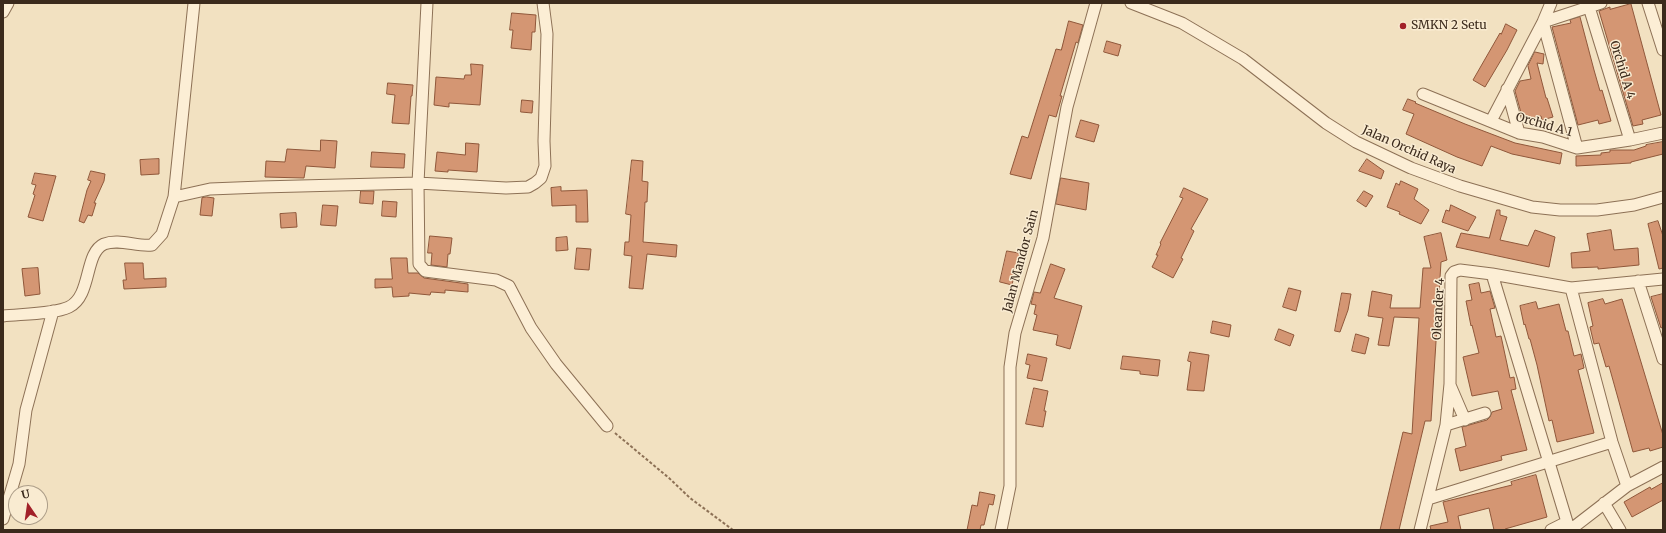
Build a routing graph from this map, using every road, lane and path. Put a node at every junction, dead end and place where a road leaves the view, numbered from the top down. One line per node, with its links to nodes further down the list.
1 (8, 3): 11 (street)
2 (194, 3): 22 (street)
3 (427, 3): 21 (street)
4 (543, 3): 21 (street)
5 (1096, 3): 45 (street, Jalan Mandor Sain)
6 (1131, 3): 23 (street, Jalan Orchid Raya)
7 (1551, 3): 12 (street)
8 (1601, 3): 10 (street)
9 (1648, 3): 13 (street)
10 (1589, 7): 12 (street); 19 (street, Orchid A 4)
11 (3, 12)
12 (1543, 22): 14 (street); 20 (street)
13 (1663, 50)
14 (1507, 89): 16 (street); 17 (street)
15 (1423, 94): 16 (street, Orchid A 1)
16 (1491, 121): 17 (street, Orchid A 1)
17 (1519, 133): 20 (street, Orchid A 1)
18 (1663, 133): 19 (street, Orchid A 1)
19 (1630, 140): 20 (street, Orchid A 1)
20 (1576, 148)
21 (418, 184): 22 (street); 35 (street)
22 (174, 196): 28 (street)
23 (1663, 197)
24 (1492, 274): 27 (street, Oleander 4); 31 (street, Oleander 4); 37 (street)
25 (1663, 279): 26 (street, Oleander 4)
26 (1638, 281): 27 (street, Oleander 4); 30 (street)
27 (1571, 288): 36 (street)
28 (53, 311): 29 (street); 42 (street)
29 (3, 316)
30 (1663, 359)
31 (1450, 384): 33 (street); 34 (street, Oleander 4)
32 (1485, 413): 33 (street)
33 (1465, 420): 34 (street)
34 (1446, 425): 40 (street, Oleander 4)
35 (607, 426): 44 (path)
36 (1612, 442): 37 (street); 39 (street)
37 (1550, 462): 40 (street); 43 (street)
38 (1663, 467): 39 (street)
39 (1627, 486): 41 (street)
40 (1428, 499): 46 (street, Oleander 4)
41 (1604, 503): 43 (street); 48 (street)
42 (3, 519)
43 (1568, 527): 47 (street)
44 (733, 530)
45 (1001, 530)
46 (1420, 530)
47 (1551, 530)
48 (1620, 530)

